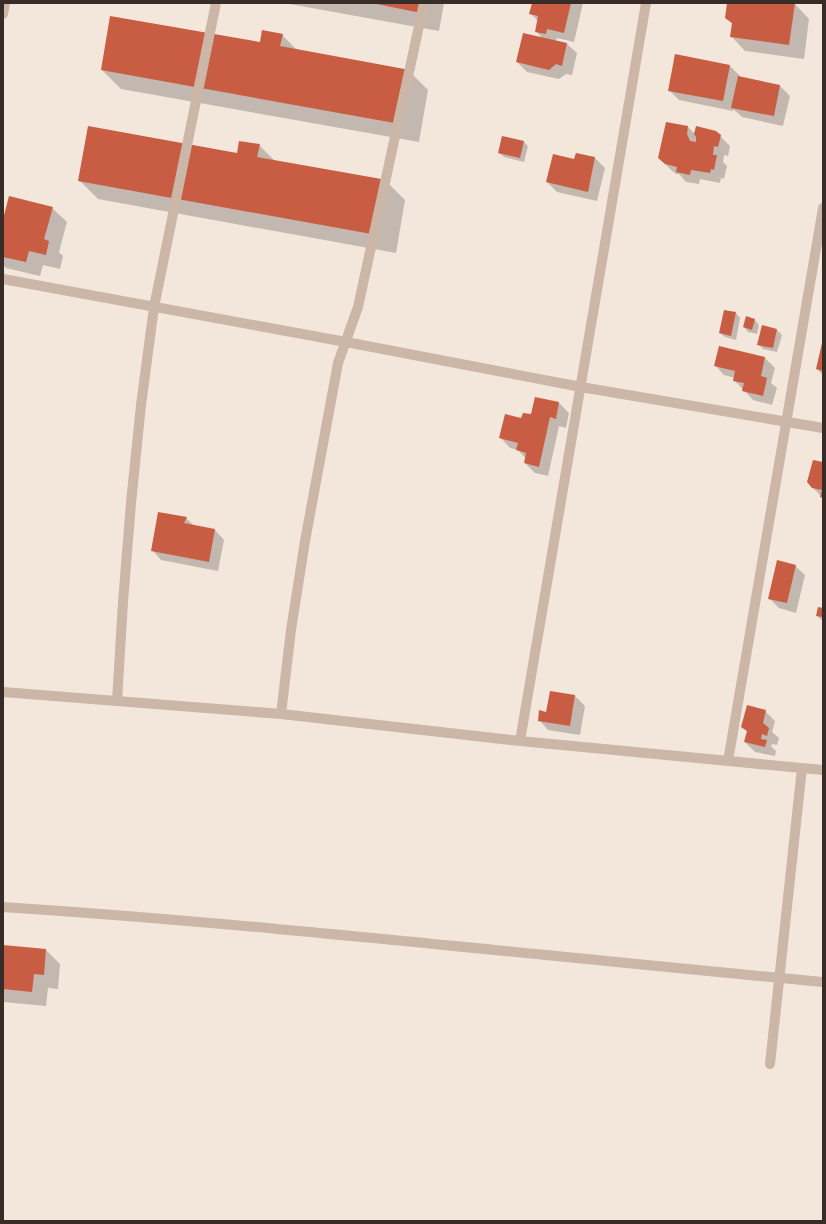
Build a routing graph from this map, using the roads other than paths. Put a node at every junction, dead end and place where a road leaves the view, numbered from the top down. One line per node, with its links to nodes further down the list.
1 (5, 3): 5 (street)
2 (216, 3): 8 (street)
3 (424, 3): 9 (street)
4 (646, 3): 10 (street)
5 (3, 14)
6 (823, 208): 11 (street)
7 (3, 279): 8 (street)
8 (154, 307): 9 (street); 14 (street)
9 (346, 342): 10 (street); 15 (street)
10 (581, 387): 11 (street); 16 (street)
11 (786, 422): 12 (street); 17 (street)
12 (823, 428)
13 (3, 692): 14 (street)
14 (117, 701): 15 (street)
15 (281, 714): 16 (street)
16 (520, 741): 17 (street)
17 (728, 761): 18 (street)
18 (802, 768): 19 (street); 21 (street)
19 (823, 770)
20 (3, 907): 21 (street)
21 (779, 978): 22 (street); 23 (street)
22 (823, 982)
23 (770, 1064)

